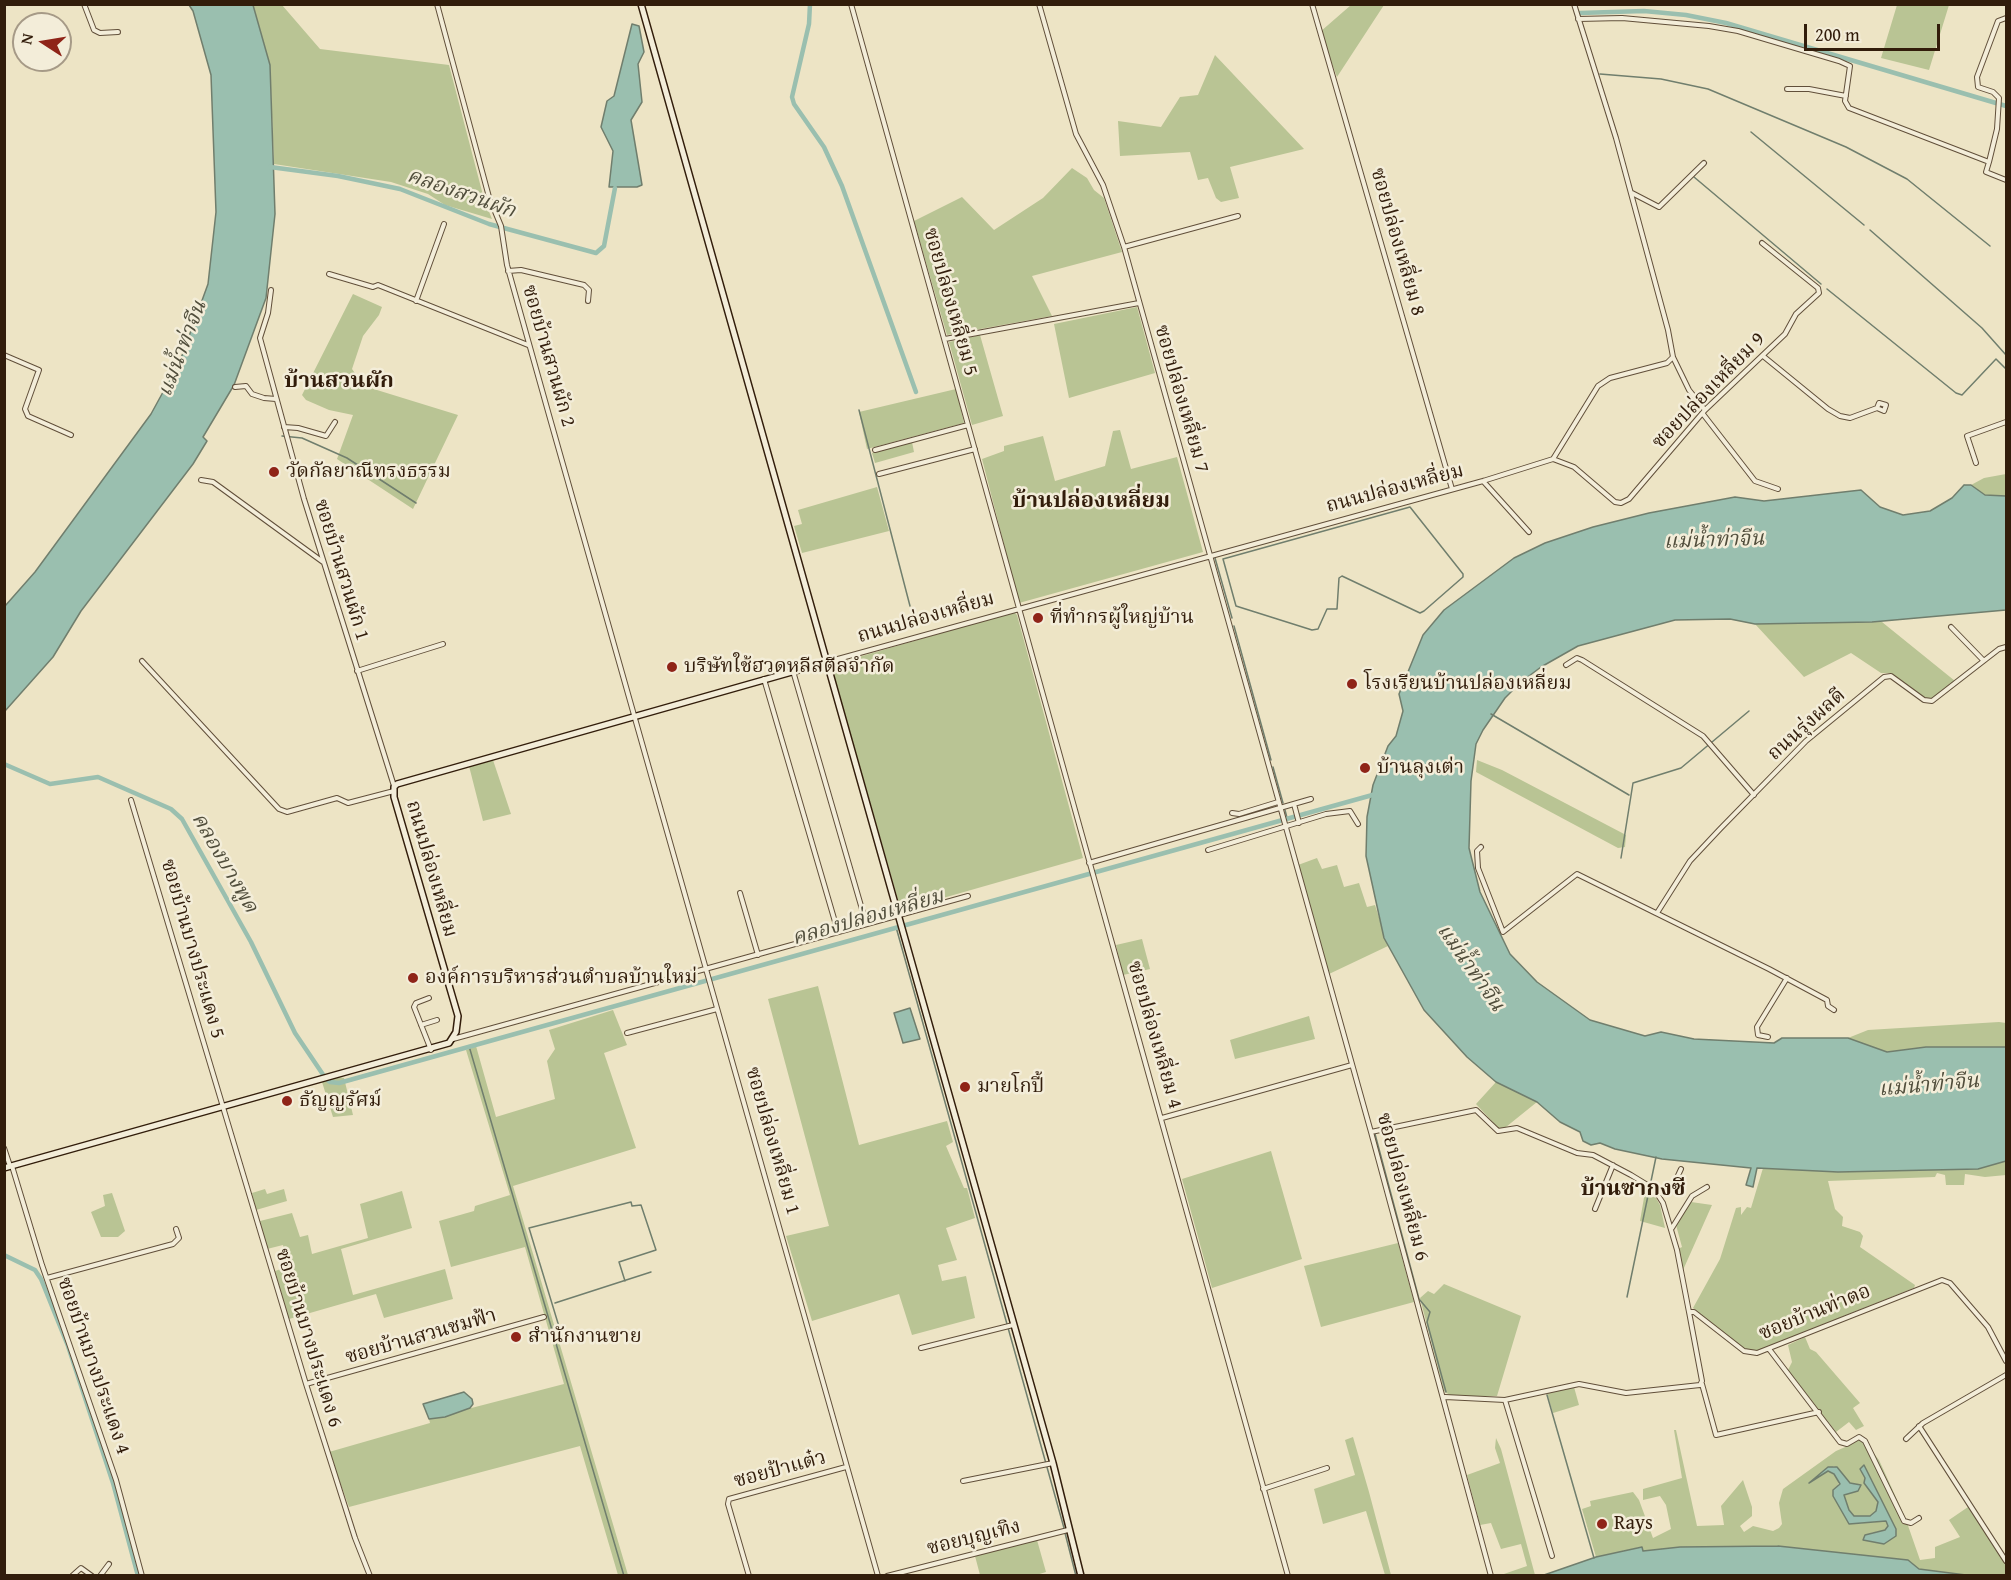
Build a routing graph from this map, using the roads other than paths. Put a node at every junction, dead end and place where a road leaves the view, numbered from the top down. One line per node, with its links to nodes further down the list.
1 (84, 4): 10 (street)
2 (436, 4): 21 (street, ซอยบ้านสวนผัก 2)
3 (641, 4): 59 (street)
4 (851, 4): 27 (street, ซอยปล่องเหลี่ยม 5)
5 (1039, 4): 20 (street, ซอยปล่องเหลี่ยม 7)
6 (1312, 4): 48 (street, ซอยปล่องเหลี่ยม 8)
7 (1574, 4): 9 (street)
8 (2007, 18): 13 (street)
9 (1578, 19): 12 (street); 16 (street)
10 (118, 32)
11 (1787, 89): 12 (street)
12 (1846, 96): 13 (street)
13 (1989, 162): 15 (street)
14 (1704, 163): 16 (street)
15 (2007, 180)
16 (1631, 192): 31 (street)
17 (1238, 216): 20 (street)
18 (444, 224): 24 (street)
19 (1762, 243): 30 (street, ซอยปล่องเหลี่ยม 9)
20 (1124, 247): 26 (street, ซอยปล่องเหลี่ยม 7)
21 (508, 271): 25 (street); 28 (street, ซอยบ้านสวนผัก 2)
22 (329, 274): 24 (street)
23 (271, 290): 33 (street, ซอยบ้านสวนผัก 1)
24 (416, 301): 28 (street)
25 (588, 301)
26 (1139, 303): 27 (street); 51 (street, ซอยปล่องเหลี่ยม 7)
27 (945, 339): 38 (street, ซอยปล่องเหลี่ยม 5)
28 (529, 345): 64 (street, ซอยบ้านสวนผัก 2)
29 (4, 355): 40 (street)
30 (1763, 356): 34 (street); 35 (street, ซอยปล่องเหลี่ยม 9)
31 (1673, 357): 35 (street); 43 (street)
32 (235, 387): 33 (street)
33 (276, 399): 39 (street, ซอยบ้านสวนผัก 1)
34 (1877, 408)
35 (1704, 412): 43 (street, ซอยปล่องเหลี่ยม 9); 49 (street)
36 (335, 422): 39 (street)
37 (2007, 422): 44 (street)
38 (968, 425): 41 (street, ซอยปล่องเหลี่ยม 5); 42 (street)
39 (284, 429): 52 (street, ซอยบ้านสวนผัก 1)
40 (71, 435)
41 (975, 448): 45 (street); 53 (street, ซอยปล่องเหลี่ยม 5)
42 (874, 450)
43 (1553, 459): 47 (street, ถนนปล่องเหลี่ยม)
44 (1976, 463)
45 (879, 474)
46 (201, 480): 52 (street)
47 (1483, 480): 48 (street, ถนนปล่องเหลี่ยม); 50 (street)
48 (1452, 489): 51 (street, ถนนปล่องเหลี่ยม)
49 (1778, 489)
50 (1529, 532)
51 (1210, 555): 53 (street, ถนนปล่องเหลี่ยม); 69 (street, ซอยปล่องเหลี่ยม 7)
52 (323, 562): 61 (street, ซอยบ้านสวนผัก 1)
53 (1017, 608): 59 (street, ถนนปล่องเหลี่ยม); 78 (street, ซอยปล่องเหลี่ยม 4)
54 (1951, 627): 57 (street)
55 (443, 644): 61 (street)
56 (2007, 647): 57 (street, ถนนรุ่งผลดี)
57 (1983, 660): 66 (street, ถนนรุ่งผลดี)
58 (142, 661): 65 (street)
59 (827, 662): 62 (street, ถนนปล่องเหลี่ยม); 82 (street)
60 (1566, 665): 66 (street)
61 (357, 671): 65 (street, ซอยบ้านสวนผัก 1)
62 (793, 671): 63 (street, ถนนปล่องเหลี่ยม); 83 (street)
63 (764, 679): 64 (street, ถนนปล่องเหลี่ยม); 84 (street)
64 (635, 715): 65 (street, ถนนปล่องเหลี่ยม); 86 (street, ซอยปล่องเหลี่ยม 1)
65 (394, 789): 95 (street, ถนนปล่องเหลี่ยม)
66 (1754, 795): 81 (street, ถนนรุ่งผลดี)
67 (1311, 799): 70 (street)
68 (131, 800): 98 (street, ซอยบ้านบางประแดง 5)
69 (1278, 802): 71 (street, ซอยปล่องเหลี่ยม 7); 72 (street)
70 (1294, 804): 71 (street); 73 (street)
71 (1280, 810): 75 (street, ซอยปล่องเหลี่ยม 6); 78 (street)
72 (1232, 813)
73 (1299, 820): 74 (street); 75 (street)
74 (1358, 824)
75 (1285, 826): 77 (street); 97 (street, ซอยปล่องเหลี่ยม 6)
76 (1481, 847): 81 (street)
77 (1208, 850)
78 (1089, 863): 99 (street, ซอยปล่องเหลี่ยม 4)
79 (740, 893): 85 (street)
80 (968, 896): 82 (street)
81 (1657, 913): 87 (street)
82 (898, 914): 83 (street); 113 (street)
83 (867, 924): 84 (street)
84 (838, 932): 85 (street)
85 (758, 955): 86 (street)
86 (706, 969): 89 (street, ซอยปล่องเหลี่ยม 1); 95 (street)
87 (1787, 978): 90 (street); 94 (street)
88 (429, 998): 92 (street)
89 (717, 1009): 93 (street); 126 (street, ซอยปล่องเหลี่ยม 1)
90 (1834, 1010)
91 (437, 1020): 92 (street)
92 (421, 1025): 96 (street)
93 (627, 1033)
94 (1768, 1037)
95 (453, 1039): 96 (street)
96 (431, 1050): 98 (street)
97 (1352, 1065): 99 (street); 100 (street, ซอยปล่องเหลี่ยม 6)
98 (223, 1108): 103 (street); 118 (street, ซอยบ้านบางประแดง 6)
99 (1162, 1118): 129 (street, ซอยปล่องเหลี่ยม 4)
100 (1371, 1132): 102 (street); 120 (street, ซอยปล่องเหลี่ยม 6)
101 (4, 1148): 103 (street, ซอยบ้านบางประแดง 4)
102 (1613, 1165): 106 (street); 107 (street)
103 (9, 1167): 110 (street, ซอยบ้านบางประแดง 4)
104 (1681, 1168): 106 (street)
105 (1707, 1187): 109 (street)
106 (1658, 1194): 109 (street)
107 (1595, 1209)
108 (176, 1229): 110 (street)
109 (1671, 1229): 111 (street)
110 (47, 1278): 138 (street, ซอยบ้านบางประแดง 4)
111 (1689, 1312): 115 (street, ซอยบ้านท่าตอ); 119 (street)
112 (544, 1317): 118 (street, ซอยบ้านสวนชมฟ้า)
113 (1010, 1326): 114 (street); 125 (street)
114 (921, 1348)
115 (1769, 1349): 116 (street, ซอยบ้านท่าตอ); 122 (street)
116 (2006, 1359)
117 (2007, 1375): 123 (street)
118 (306, 1384): 139 (street, ซอยบ้านบางประแดง 6)
119 (1702, 1384): 121 (street); 122 (street)
120 (1444, 1397): 121 (street); 145 (street, ซอยปล่องเหลี่ยม 6)
121 (1505, 1400): 132 (street)
122 (1819, 1412): 130 (street)
123 (1919, 1426): 124 (street); 133 (street)
124 (1906, 1439)
125 (1053, 1463): 128 (street); 131 (street)
126 (846, 1467): 140 (street, ซอยป้าแต๋ว); 141 (street, ซอยปล่องเหลี่ยม 1)
127 (1327, 1468): 129 (street)
128 (963, 1482)
129 (1263, 1489): 144 (street, ซอยปล่องเหลี่ยม 4)
130 (1919, 1518)
131 (1068, 1530): 142 (street, ซอยบุญเทิง); 143 (street)
132 (1552, 1556)
133 (2007, 1561)
134 (109, 1564): 137 (street)
135 (72, 1575): 136 (street)
136 (92, 1575)
137 (100, 1575)
138 (142, 1575)
139 (370, 1575)
140 (749, 1575)
141 (878, 1575)
142 (887, 1575)
143 (1081, 1575)
144 (1288, 1575)
145 (1491, 1575)

